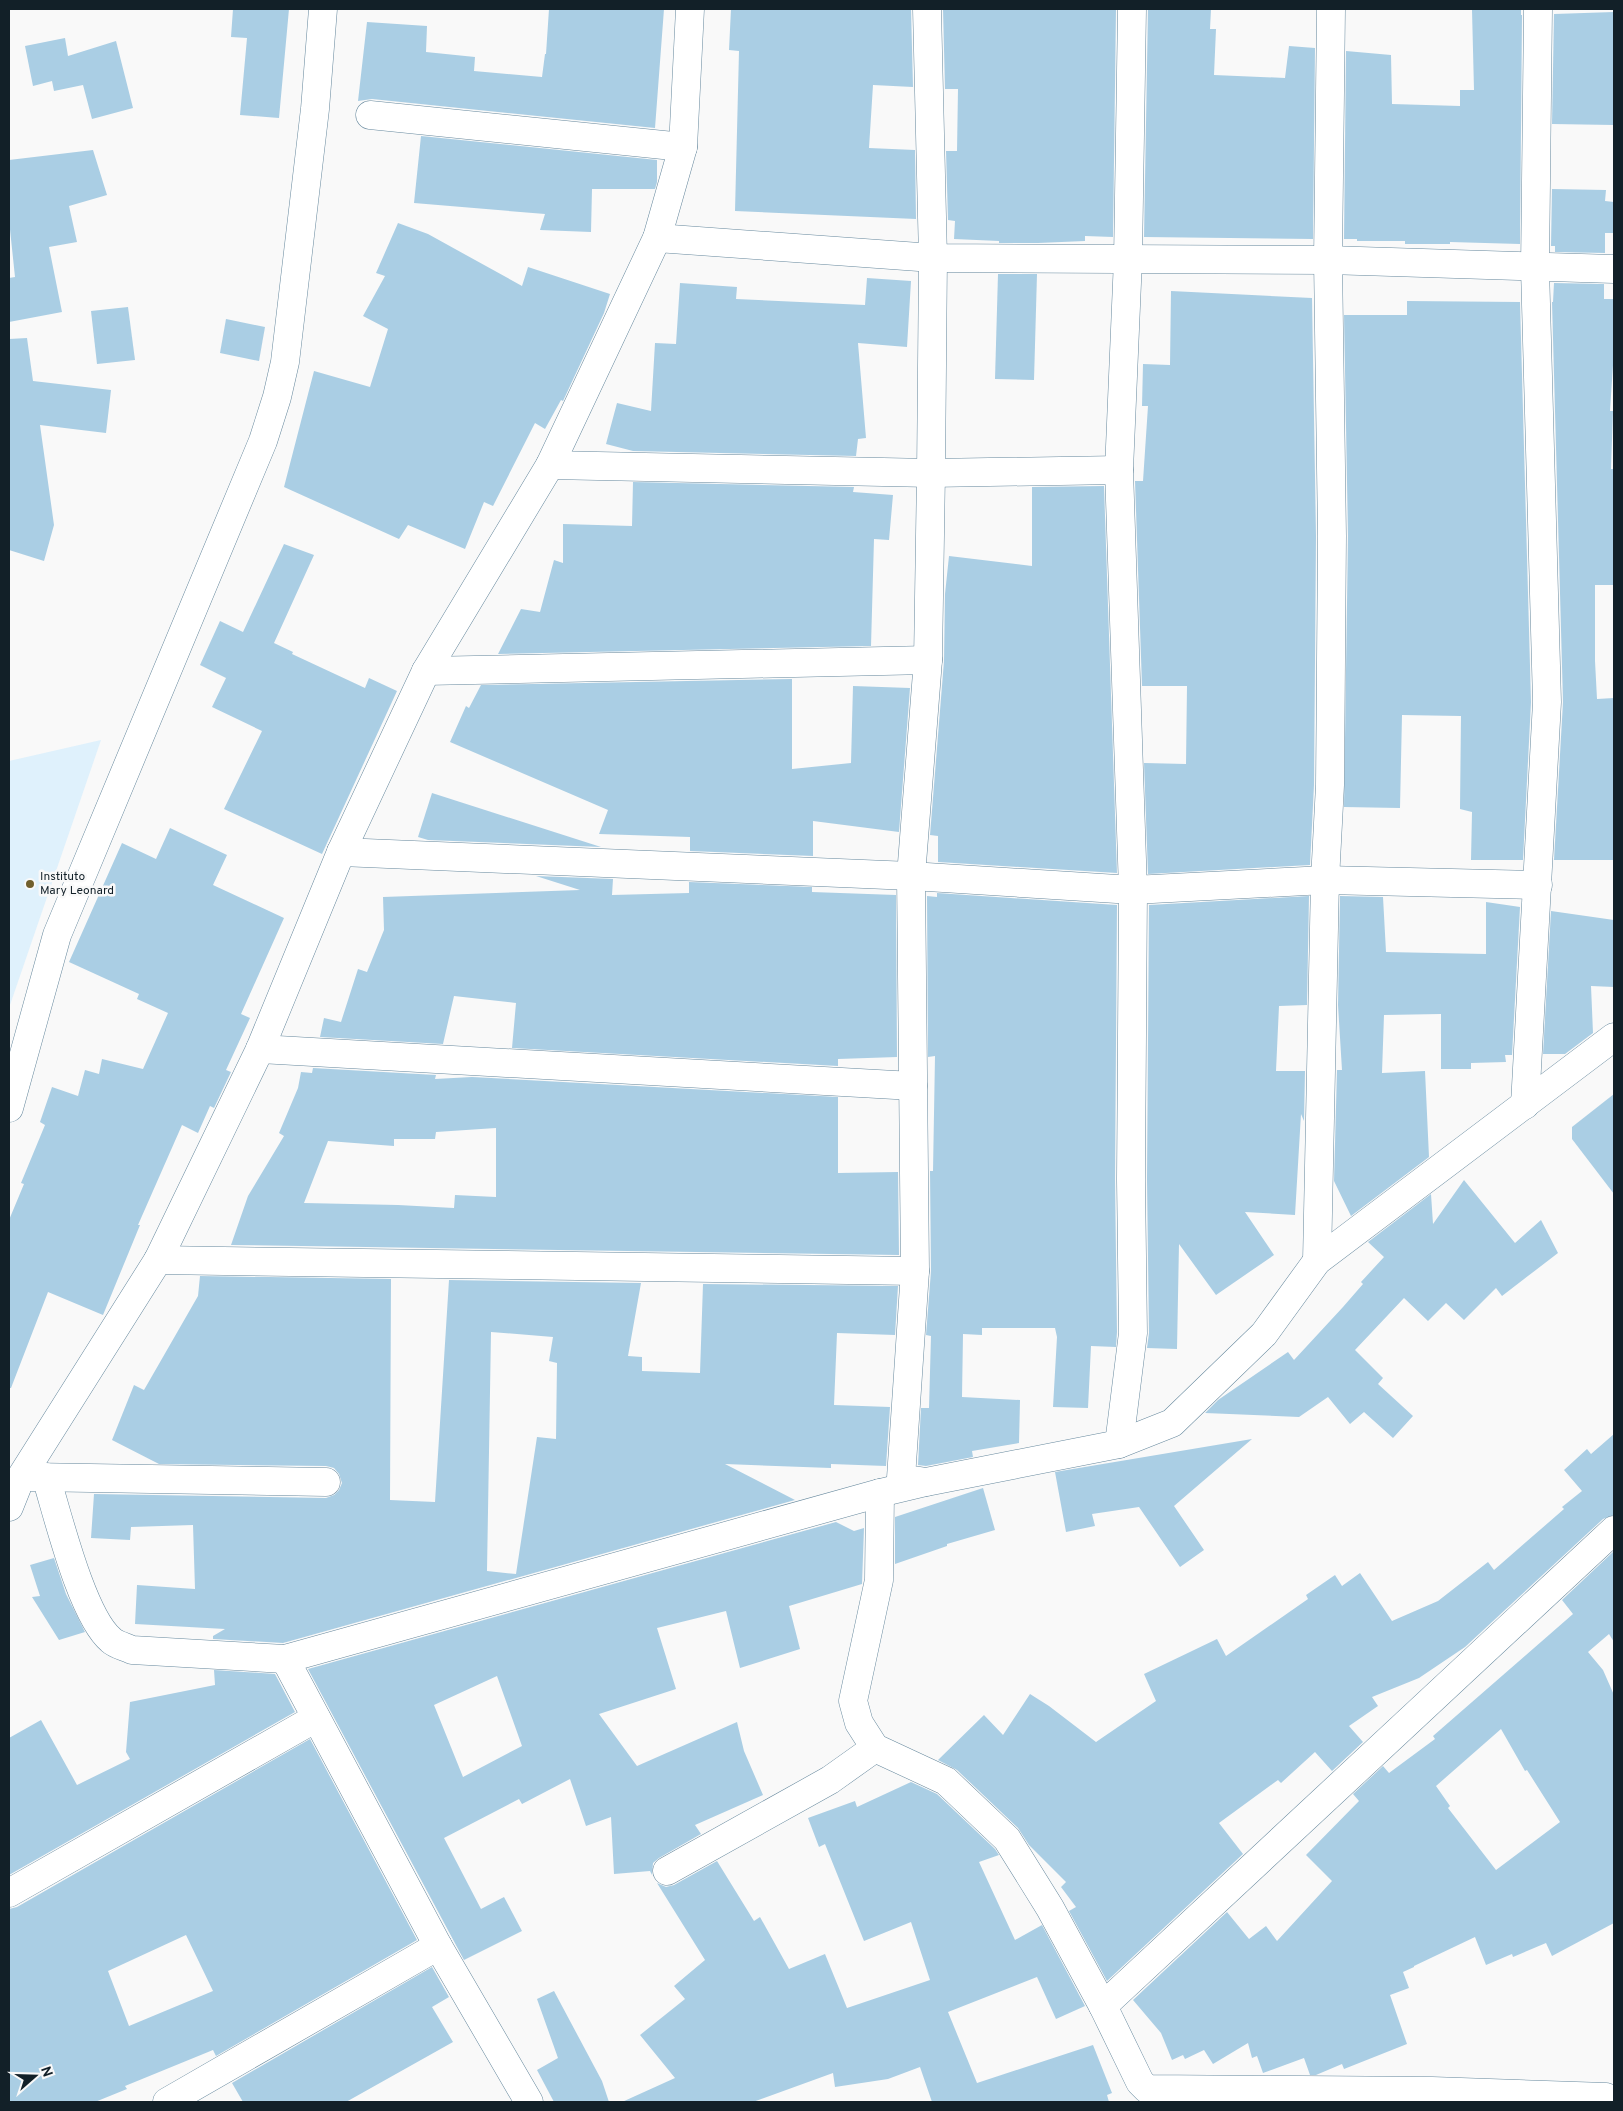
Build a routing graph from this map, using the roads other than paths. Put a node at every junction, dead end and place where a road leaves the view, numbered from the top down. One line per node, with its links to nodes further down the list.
1 (323, 9): 29 (street)
2 (690, 9): 8 (street)
3 (927, 9): 10 (street)
4 (1132, 9): 11 (street)
5 (1331, 9): 12 (street)
6 (1538, 9): 13 (street)
7 (370, 115): 8 (street)
8 (683, 147): 9 (street)
9 (657, 238): 10 (street); 15 (street)
10 (933, 258): 11 (street); 17 (street)
11 (1128, 259): 12 (street); 16 (street)
12 (1328, 260): 13 (street); 22 (street)
13 (1535, 268): 14 (street); 23 (street)
14 (1614, 270)
15 (550, 465): 17 (street); 19 (street)
16 (1119, 470): 17 (street); 24 (street)
17 (931, 473): 18 (street)
18 (928, 660): 19 (street); 21 (street)
19 (426, 671): 20 (street)
20 (341, 852): 21 (street); 26 (street)
21 (911, 876): 24 (street); 27 (street)
22 (1325, 880): 23 (street); 24 (street); 31 (street)
23 (1538, 885): 28 (street)
24 (1133, 890): 33 (street)
25 (1614, 1037): 28 (street)
26 (260, 1049): 27 (street); 30 (street)
27 (913, 1086): 32 (street)
28 (1525, 1105): 31 (street)
29 (9, 1108)
30 (158, 1260): 32 (street); 34 (street)
31 (1317, 1261): 33 (street)
32 (915, 1272): 36 (street)
33 (1119, 1444): 36 (street)
34 (34, 1477): 35 (street); 38 (street); 40 (street)
35 (326, 1482)
36 (926, 1482): 37 (street)
37 (880, 1493): 40 (street); 42 (street)
38 (9, 1507)
39 (1614, 1530): 46 (street)
40 (285, 1659): 41 (street)
41 (316, 1718): 44 (street); 45 (street)
42 (875, 1748): 43 (street); 46 (street)
43 (667, 1871)
44 (9, 1893)
45 (438, 1946): 49 (street); 50 (street)
46 (1103, 2006): 47 (street)
47 (1432, 2097): 48 (street)
48 (1612, 2097)
49 (167, 2102)
50 (529, 2102)

